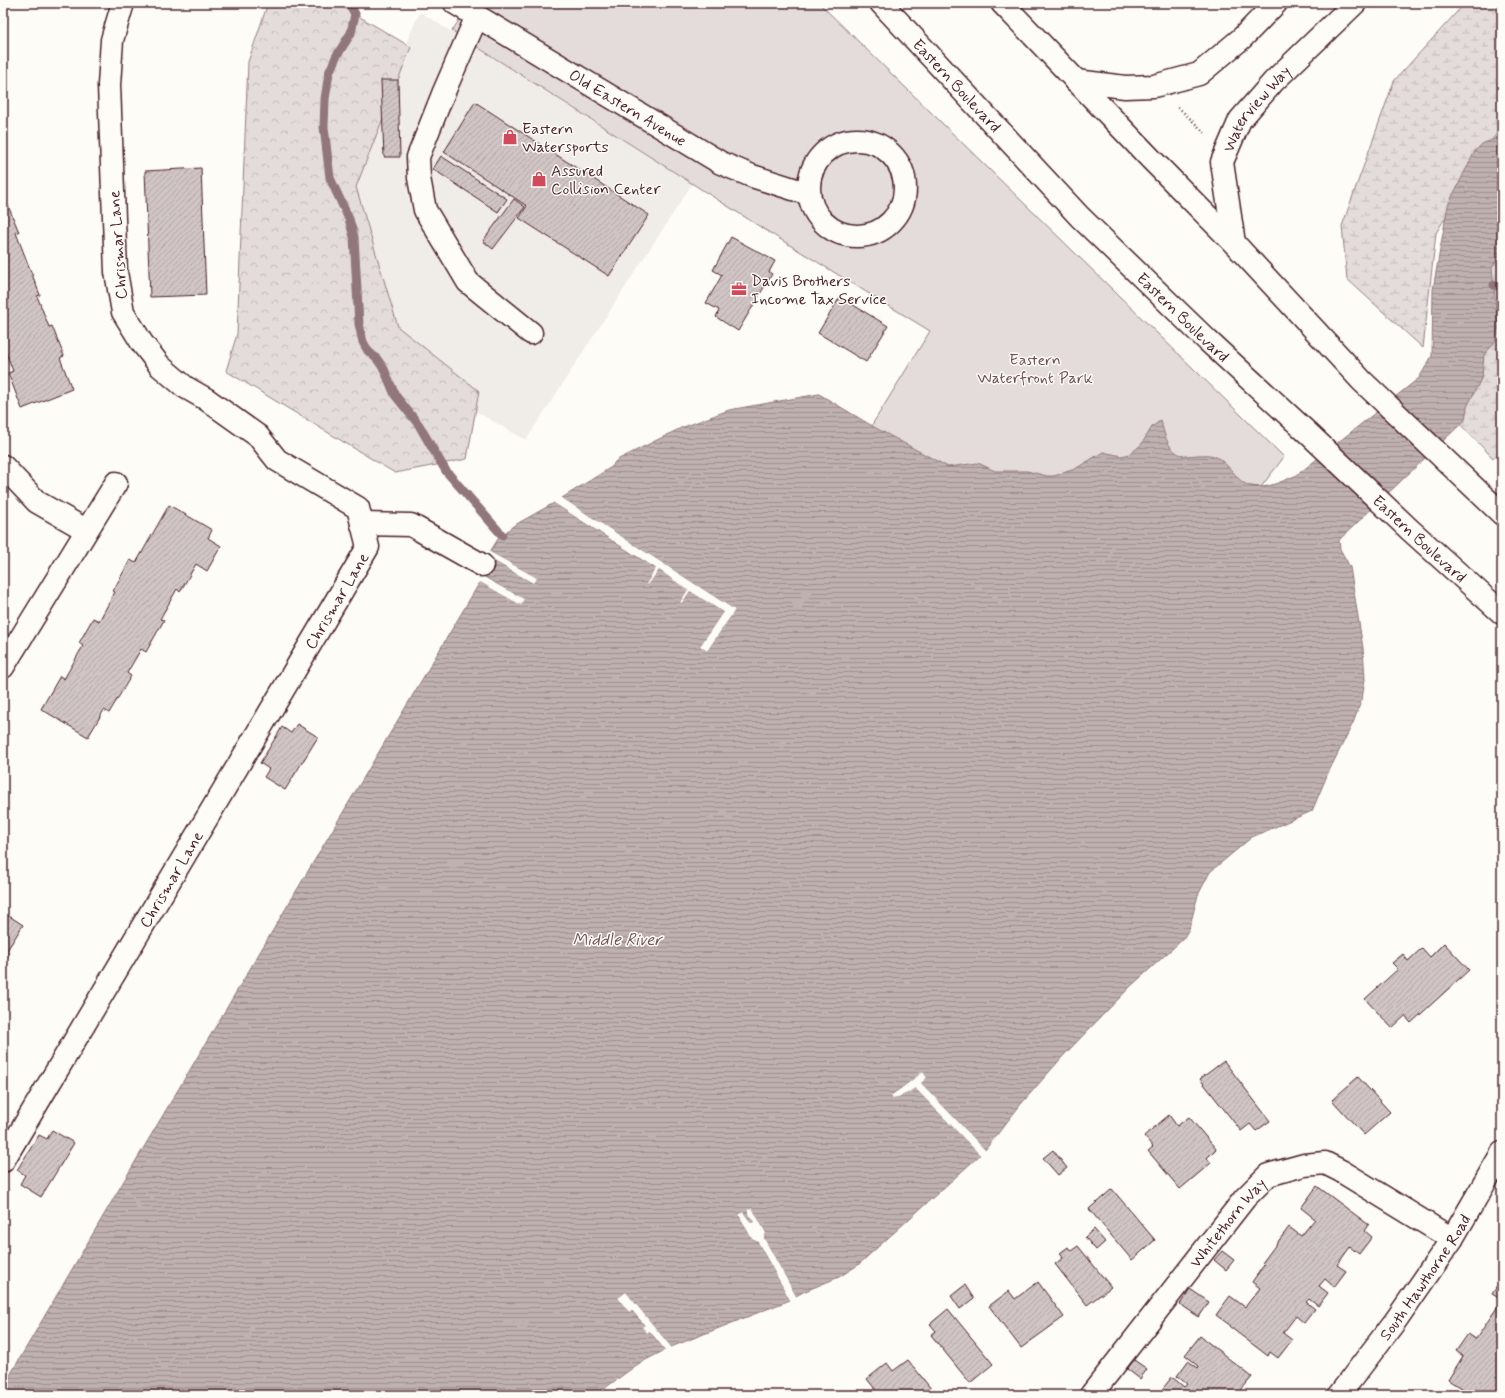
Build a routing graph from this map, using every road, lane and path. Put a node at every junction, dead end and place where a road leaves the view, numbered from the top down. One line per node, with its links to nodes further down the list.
1 (123, 3): 17 (street, Chrismar Lane)
2 (455, 3): 7 (street, Old Eastern Avenue)
3 (881, 3): 20 (street, Eastern Boulevard)
4 (1002, 3): 8 (street)
5 (1276, 3): 8 (street)
6 (1355, 3): 12 (street, Waterview Way)
7 (477, 16): 11 (street, Old Eastern Avenue); 13 (street)
8 (1076, 81): 12 (street)
9 (1177, 106): 10 (path)
10 (1205, 133)
11 (809, 194): 11 (street)
12 (1234, 243): 16 (street)
13 (531, 333)
14 (3, 466): 18 (street)
15 (116, 483): 18 (street)
16 (1502, 514)
17 (362, 524): 19 (street); 23 (street, Chrismar Lane)
18 (86, 530): 21 (street)
19 (482, 565)
20 (1502, 614)
21 (3, 667)
22 (1502, 1153): 24 (street, South Hawthorne Road)
23 (3, 1161)
24 (1452, 1239): 25 (street, Whitethorn Way); 26 (street, South Hawthorne Road)
25 (1090, 1395)
26 (1339, 1395)

